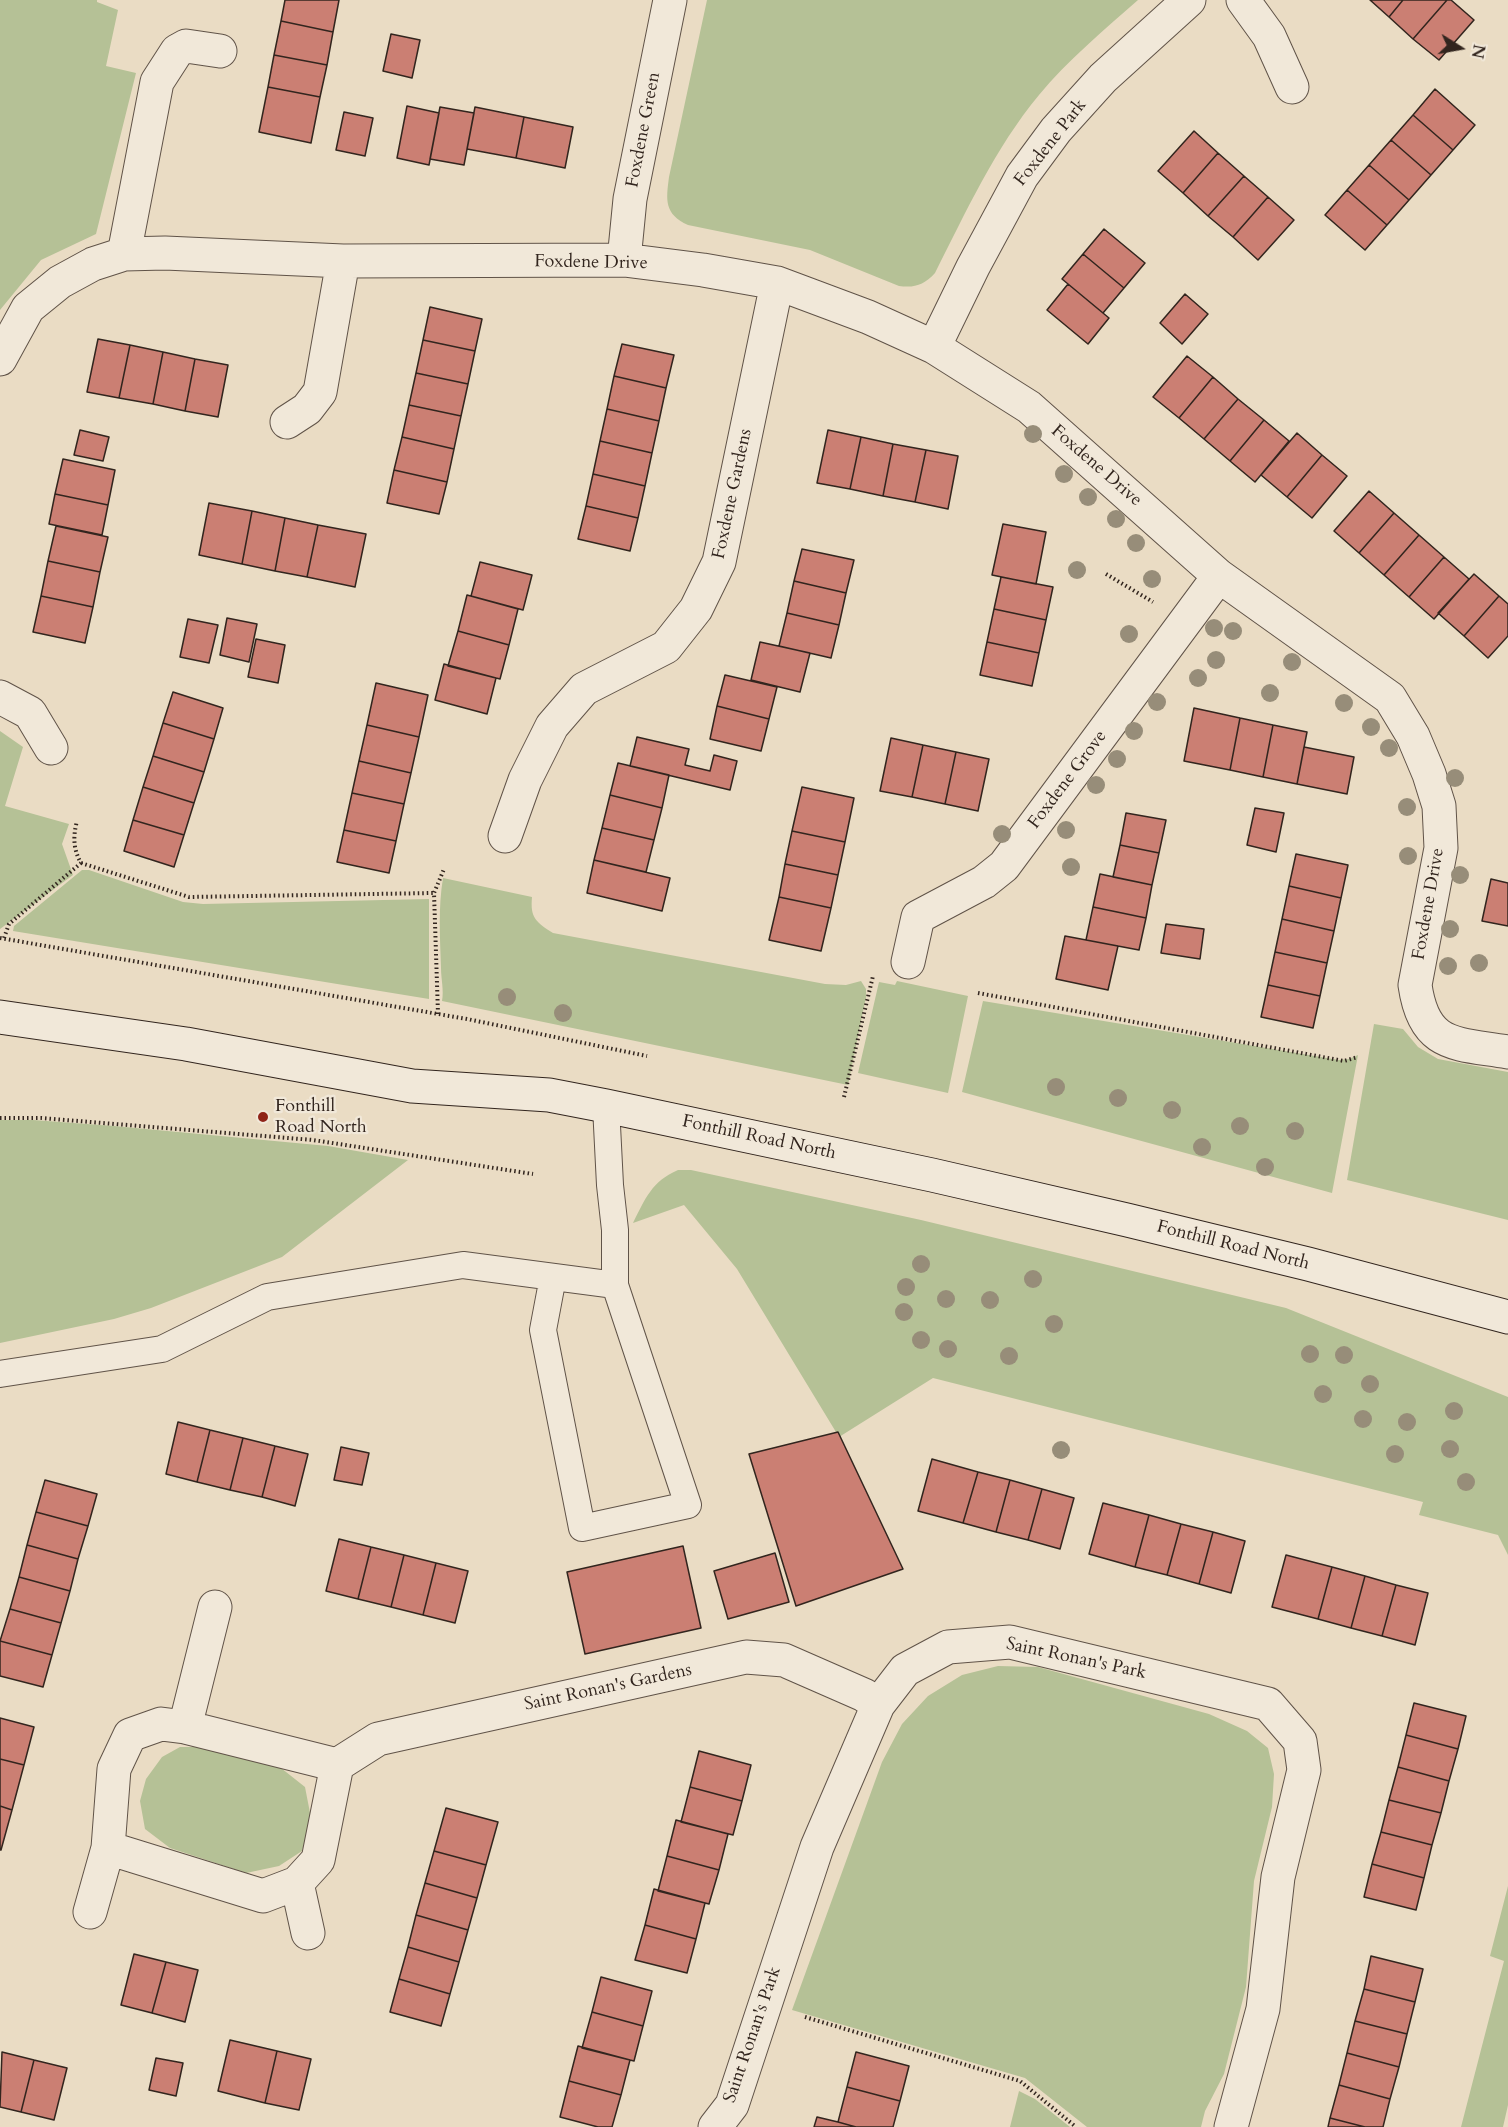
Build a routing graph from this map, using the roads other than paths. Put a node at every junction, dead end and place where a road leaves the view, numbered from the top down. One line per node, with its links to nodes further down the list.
1 (670, 0): 7 (street, Foxdene Green)
2 (1189, 0): 10 (street, Foxdene Park)
3 (1243, 0): 5 (street)
4 (220, 51): 6 (street)
5 (1292, 87)
6 (124, 254): 8 (street, Foxdene Drive); 11 (street, Foxdene Drive)
7 (624, 260): 8 (street, Foxdene Drive); 9 (street, Foxdene Drive)
8 (343, 261): 12 (street)
9 (777, 283): 10 (street, Foxdene Drive); 16 (street, Foxdene Gardens)
10 (934, 347): 13 (street, Foxdene Drive)
11 (0, 359)
12 (287, 422)
13 (1219, 576): 17 (street, Foxdene Grove); 19 (street, Foxdene Drive)
14 (0, 697): 15 (street)
15 (51, 748)
16 (505, 836)
17 (908, 962)
18 (0, 1017): 20 (street, Fonthill Road North)
19 (1508, 1052)
20 (606, 1106): 22 (lane); 23 (street, Fonthill Road North)
21 (553, 1277): 22 (lane); 22 (lane); 24 (lane)
22 (615, 1285)
23 (1508, 1317)
24 (0, 1374)
25 (215, 1607): 27 (street)
26 (878, 1705): 28 (street, Saint Ronan's Gardens); 33 (street, Saint Ronan's Park); 34 (street, Saint Ronan's Park)
27 (185, 1727): 28 (street); 29 (street)
28 (338, 1765): 30 (street)
29 (108, 1848): 30 (street); 31 (street)
30 (297, 1883): 32 (street)
31 (90, 1912)
32 (308, 1933)
33 (715, 2127)
34 (1231, 2127)

